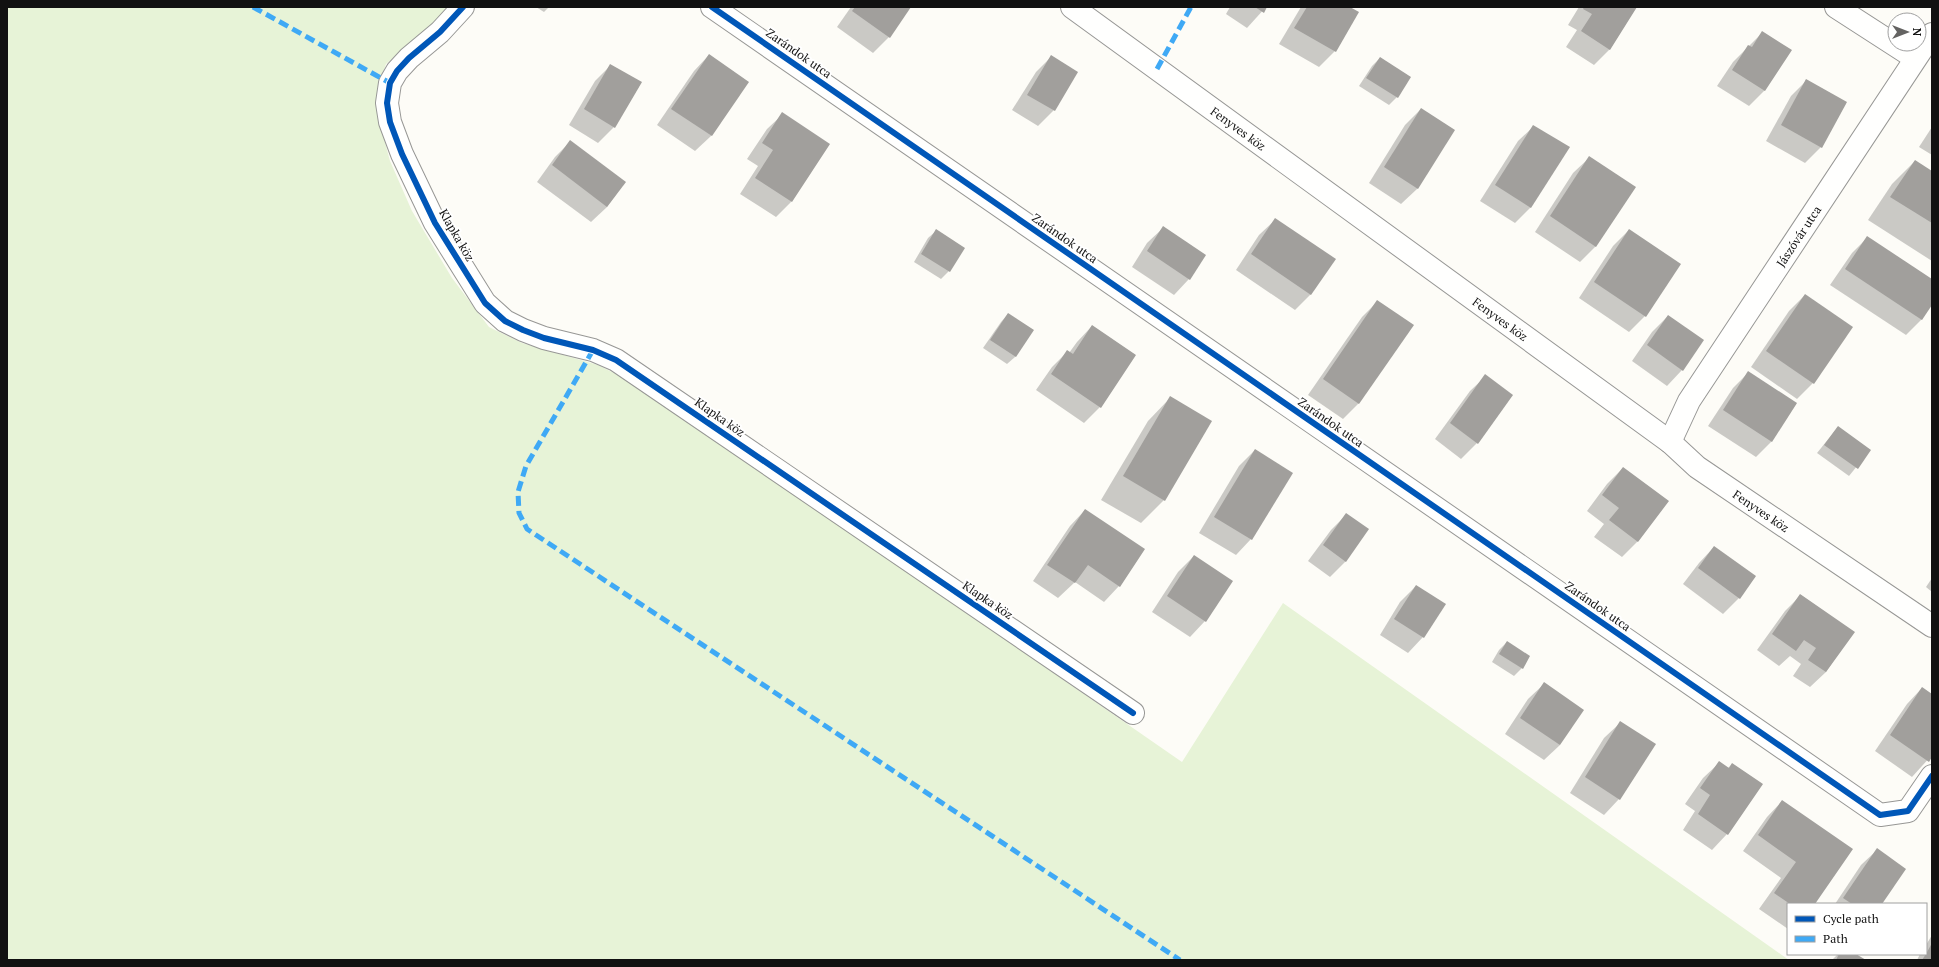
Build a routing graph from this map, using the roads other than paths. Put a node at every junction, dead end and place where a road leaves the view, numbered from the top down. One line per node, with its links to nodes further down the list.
1 (463, 7): 9 (street, Klapka köz)
2 (712, 7): 10 (street, Zarándok utca)
3 (1072, 7): 7 (street, Fenyves köz)
4 (1836, 7): 6 (street)
5 (1932, 34): 6 (street, Jászóvár utca)
6 (1915, 58): 7 (street, Jászóvár utca)
7 (1670, 442): 8 (street, Fenyves köz)
8 (1932, 626)
9 (1133, 713)
10 (1932, 776)

